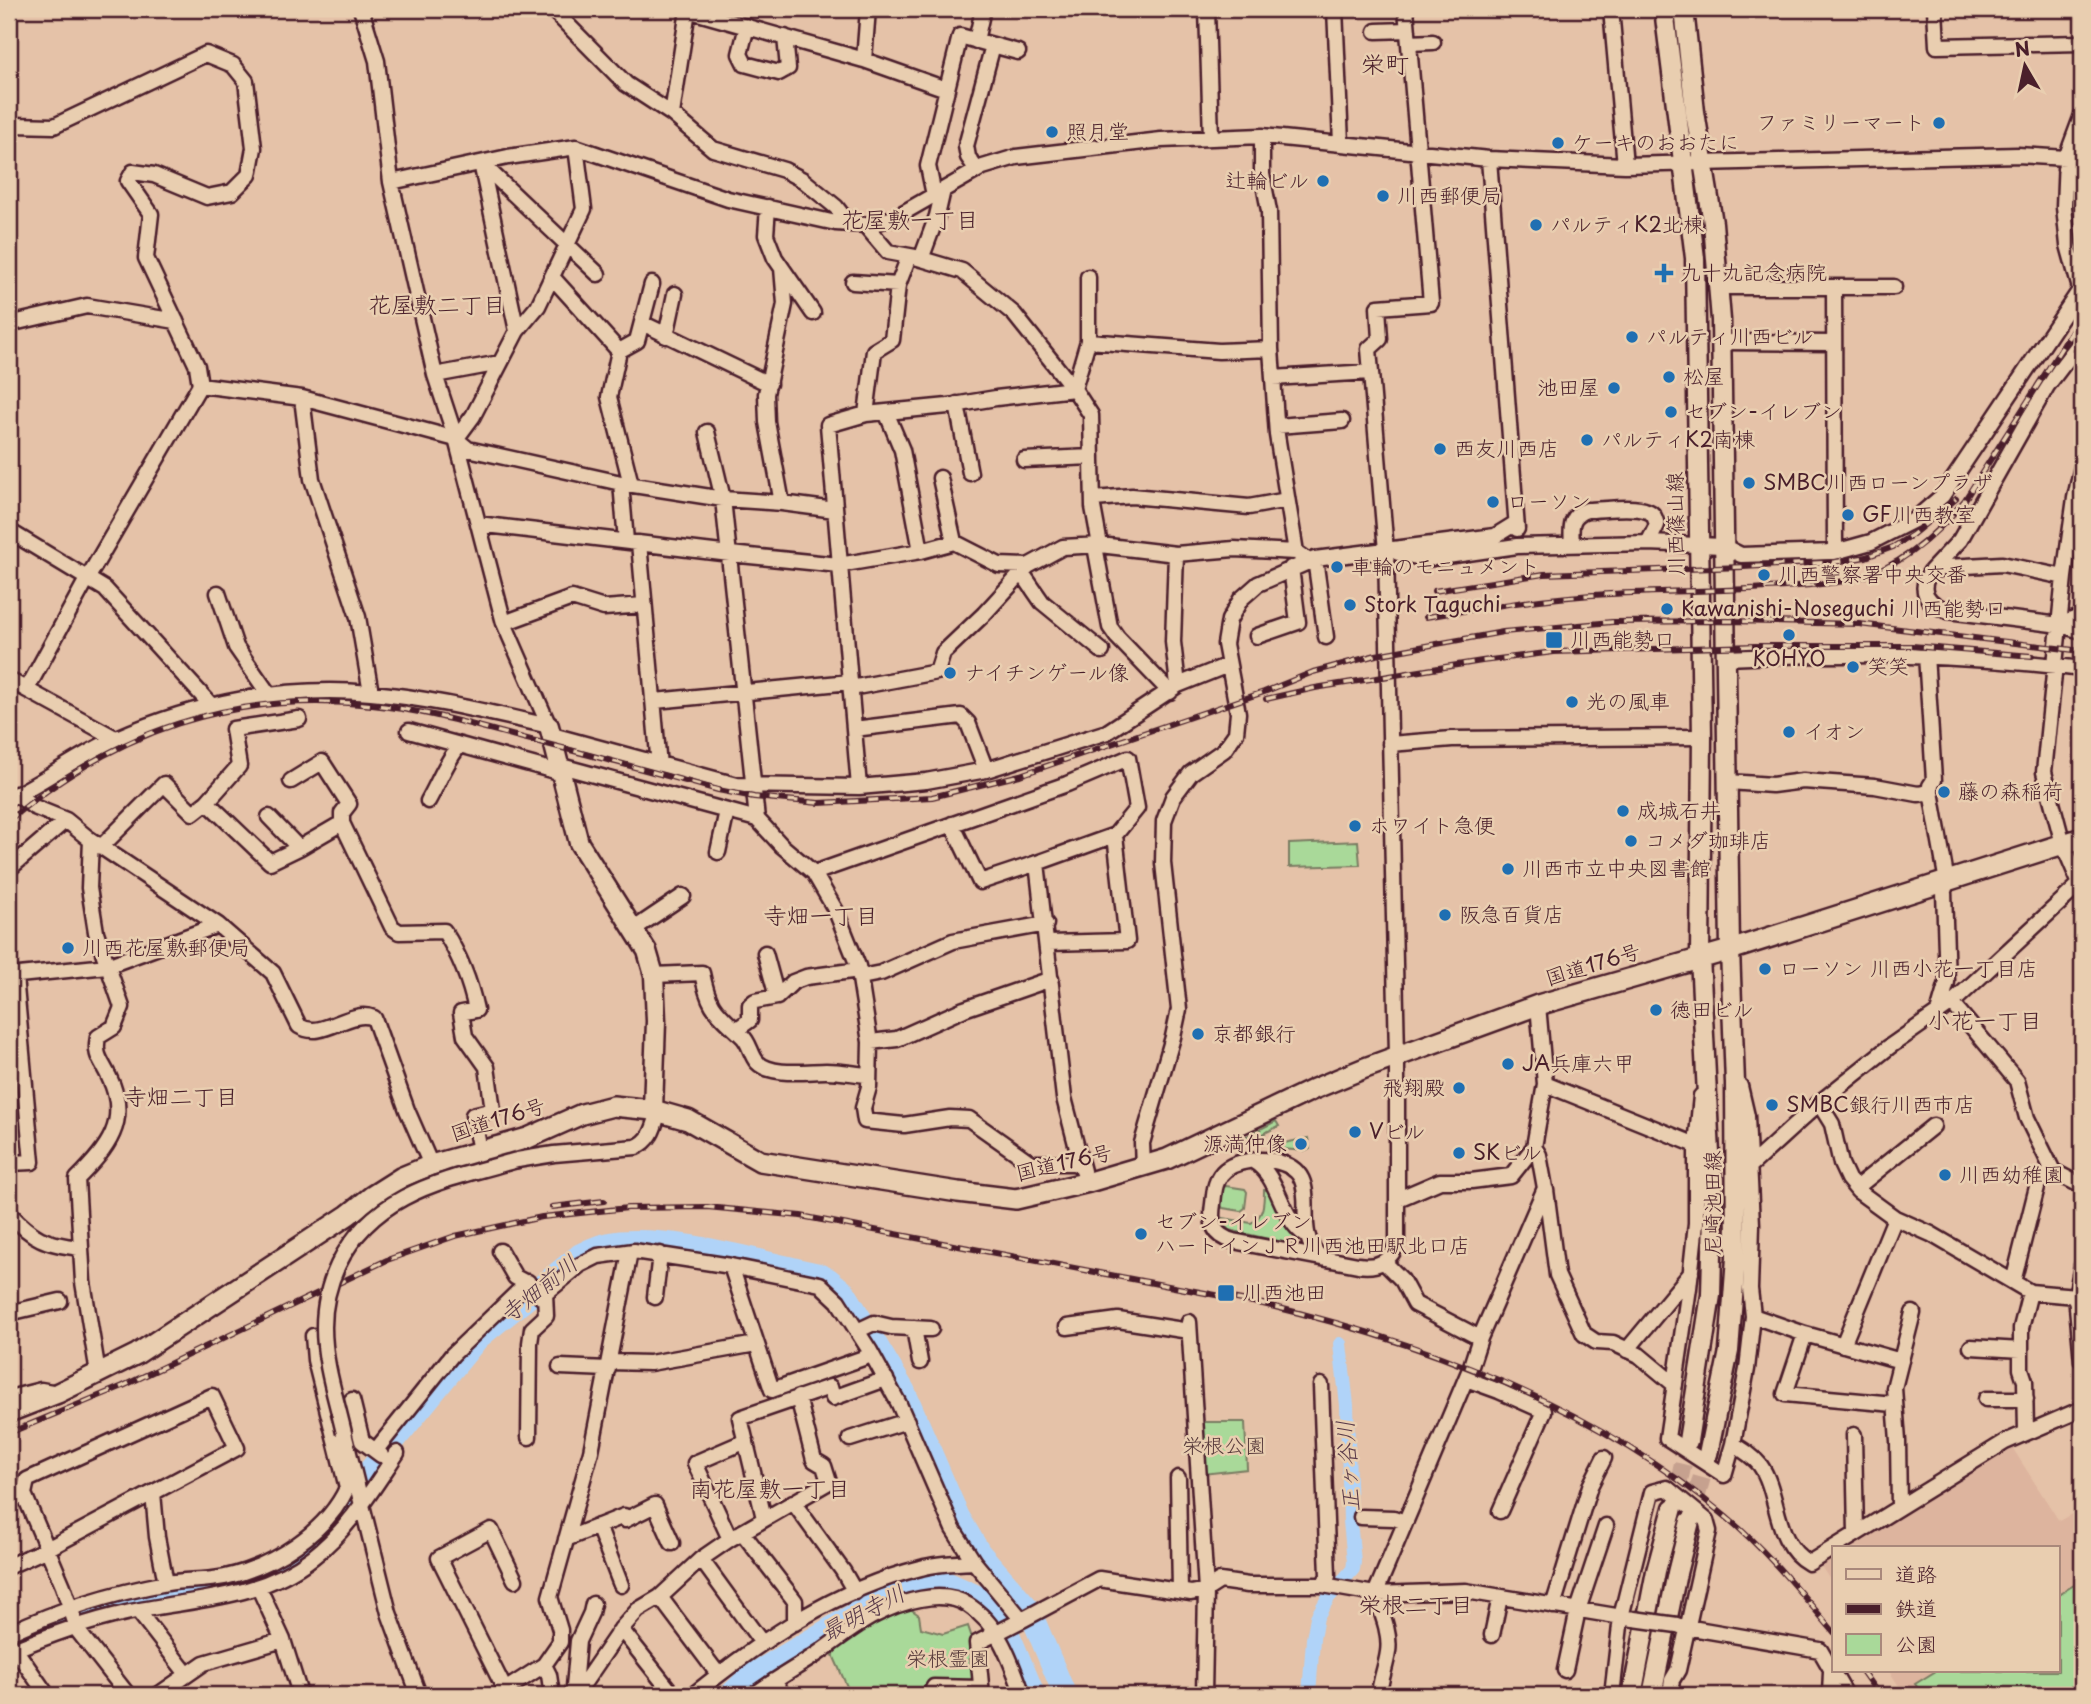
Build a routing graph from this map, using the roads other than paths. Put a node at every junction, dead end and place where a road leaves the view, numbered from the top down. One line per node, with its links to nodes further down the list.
1 (361, 9): 40 (street)
2 (552, 9): 24 (street)
3 (686, 9): 13 (street); 24 (street)
4 (868, 9): 22 (street)
5 (983, 9): 17 (street)
6 (1207, 9): 28 (street)
7 (1335, 9): 29 (street)
8 (1406, 9): 16 (street)
9 (1611, 9): 37 (street)
10 (1664, 9): 34 (main road, 川西篠山線)
11 (1684, 9): 35 (main road)
12 (1935, 9): 19 (street)
13 (747, 26): 15 (street); 15 (street)
14 (1376, 31): 16 (street)
15 (785, 37): 22 (street)
16 (1408, 37): 18 (street); 31 (street)
17 (976, 41): 20 (street); 23 (street)
18 (1433, 41)
19 (2082, 43)
20 (993, 45): 21 (street); 38 (street)
21 (1018, 52)
22 (864, 60): 23 (street)
23 (946, 89): 41 (street)
24 (673, 114): 43 (street)
25 (2082, 115): 36 (street)
26 (9, 131): 60 (street)
27 (1262, 136): 28 (street); 29 (street); 69 (street)
28 (1211, 138): 38 (street)
29 (1341, 143): 31 (street)
30 (576, 147): 33 (street); 42 (street); 45 (street)
31 (1420, 151): 32 (street); 72 (street)
32 (1489, 159): 37 (street); 99 (street)
33 (481, 163): 40 (street); 45 (street); 63 (street)
34 (1683, 164): 35 (street); 37 (street); 104 (main road, 川西篠山線)
35 (1703, 164): 36 (street); 54 (main road)
36 (2066, 164): 39 (street); 57 (street)
37 (1625, 165)
38 (977, 170): 41 (street)
39 (2082, 179)
40 (391, 183): 73 (street)
41 (939, 192): 44 (street); 46 (street)
42 (768, 207): 43 (street); 47 (street)
43 (849, 224): 44 (street)
44 (865, 225): 46 (street)
45 (568, 246): 48 (street); 49 (street)
46 (915, 257): 53 (street); 77 (street)
47 (782, 268): 59 (street); 75 (street)
48 (598, 274)
49 (552, 277): 63 (street); 70 (street)
50 (1088, 277): 66 (street)
51 (853, 282): 53 (street)
52 (652, 284): 61 (street)
53 (898, 285): 81 (street)
54 (1718, 287): 56 (street); 67 (main road)
55 (1894, 287): 56 (street)
56 (1834, 288): 68 (street)
57 (2081, 293): 113 (street)
58 (675, 295): 64 (street)
59 (813, 313)
60 (176, 321): 62 (street); 76 (street)
61 (642, 323): 64 (street); 70 (street)
62 (9, 324)
63 (517, 331): 71 (street)
64 (666, 336): 75 (street)
65 (2082, 340): 120 (street)
66 (1088, 341): 69 (street); 77 (street)
67 (1721, 342): 68 (street); 108 (main road)
68 (1834, 343): 113 (street)
69 (1271, 349): 74 (street)
70 (619, 351): 92 (street)
71 (500, 363): 73 (street); 85 (street)
72 (1370, 372): 74 (street); 111 (street)
73 (435, 375): 85 (street)
74 (1273, 378): 83 (street)
75 (769, 383): 96 (street)
76 (200, 385): 78 (street); 122 (street)
77 (1074, 389): 79 (street); 86 (street)
78 (302, 398): 85 (street); 142 (street)
79 (957, 404): 80 (street); 89 (street)
80 (886, 412): 81 (street); 110 (street)
81 (866, 414): 97 (street)
82 (1342, 421): 83 (street)
83 (1277, 426): 95 (street)
84 (707, 432): 93 (street)
85 (456, 439): 92 (street); 98 (street)
86 (1091, 457): 87 (street); 94 (street)
87 (1024, 460)
88 (2082, 466): 91 (street)
89 (970, 473)
90 (940, 478): 102 (street)
91 (2080, 483): 121 (street)
92 (626, 484): 93 (street); 101 (street)
93 (723, 499): 96 (street); 114 (street)
94 (1094, 499): 95 (street); 107 (street)
95 (1287, 500): 112 (street)
96 (782, 503): 97 (street)
97 (835, 510): 117 (street)
98 (478, 524): 101 (street); 126 (street)
99 (1517, 526): 105 (street); 109 (street); 111 (street)
100 (9, 531): 122 (street)
101 (633, 542): 114 (street); 124 (street)
102 (954, 542): 110 (street); 119 (street)
103 (1648, 542): 104 (street); 106 (street); 106 (street)
104 (1699, 544): 108 (street); 150 (main road, 川西篠山線)
105 (1535, 545): 106 (street); 109 (street)
106 (1573, 545)
107 (1097, 546): 115 (street); 119 (street); 140 (street)
108 (1723, 547): 113 (street); 133 (main road)
109 (1505, 548): 111 (street)
110 (921, 551): 117 (street)
111 (1386, 551): 116 (street); 152 (street)
112 (1296, 552): 115 (street); 116 (street)
113 (1835, 552)
114 (730, 554): 117 (street); 141 (street)
115 (1176, 554): 140 (street)
116 (1312, 560): 118 (street); 130 (street)
117 (839, 565): 138 (street)
118 (1292, 568): 129 (street); 134 (street)
119 (1025, 569): 131 (street); 138 (street)
120 (1931, 571): 121 (street); 127 (street)
121 (2064, 577): 127 (street)
122 (87, 579): 139 (street); 145 (street)
123 (218, 593): 143 (street)
124 (644, 605): 126 (street); 144 (street)
125 (2082, 616): 127 (street)
126 (504, 623): 148 (street)
127 (2060, 625): 128 (street); 135 (street)
128 (2082, 631)
129 (1257, 636)
130 (1326, 637)
131 (1102, 651)
132 (1926, 655): 133 (street); 135 (street); 161 (street)
133 (1726, 658): 158 (main road)
134 (1228, 665): 140 (street); 215 (street)
135 (2054, 666): 136 (street); 174 (street)
136 (2082, 669)
137 (9, 680): 139 (street)
138 (850, 685): 141 (street); 147 (street)
139 (27, 689): 151 (street)
140 (1174, 689): 156 (street)
141 (744, 692): 144 (street); 159 (street)
142 (370, 693): 143 (street); 148 (street)
143 (270, 696): 145 (street)
144 (654, 701): 154 (street)
145 (211, 705): 151 (street)
146 (299, 719): 164 (street)
147 (854, 729): 156 (street); 160 (street)
148 (551, 730): 154 (street); 155 (main road)
149 (409, 731): 153 (street)
150 (1702, 737): 152 (street); 189 (main road, 川西篠山線)
151 (115, 738): 162 (street)
152 (1390, 744): 201 (street)
153 (460, 745): 155 (street); 163 (street)
154 (659, 766): 159 (street)
155 (561, 769): 165 (street); 185 (main road)
156 (986, 770): 160 (street)
157 (291, 781): 169 (street)
158 (1729, 782): 161 (street); 187 (main road)
159 (752, 785): 160 (street); 167 (street)
160 (859, 787)
161 (1931, 789): 180 (street)
162 (13, 796): 168 (street)
163 (428, 801)
164 (206, 802): 173 (street); 175 (street)
165 (727, 811): 167 (street); 176 (street)
166 (269, 817): 175 (street)
167 (757, 819): 179 (street)
168 (66, 820): 173 (street); 178 (street)
169 (342, 823): 175 (street); 211 (street)
170 (952, 824): 171 (street); 177 (street); 179 (street)
171 (1115, 835): 177 (street); 186 (street)
172 (2082, 838): 174 (highway, 国道176号)
173 (96, 843): 184 (street); 190 (street)
174 (2063, 844): 180 (highway, 国道176号); 181 (street)
175 (299, 848)
176 (718, 852)
177 (1037, 863): 183 (street)
178 (9, 869)
179 (814, 873): 191 (street)
180 (1947, 882): 187 (highway, 国道176号); 198 (street)
181 (2081, 887): 196 (street)
182 (683, 896): 185 (street)
183 (1046, 924): 186 (street); 191 (street)
184 (218, 925): 190 (street); 214 (street)
185 (634, 929): 192 (main road)
186 (1048, 943): 194 (street)
187 (1730, 950): 189 (highway, 国道176号); 203 (main road, 尼崎池田線)
188 (765, 953): 195 (street)
189 (1700, 957): 197 (highway, 国道176号); 202 (main road, 尼崎池田線)
190 (107, 966): 193 (street); 226 (street)
191 (860, 974): 195 (street); 200 (street)
192 (654, 975): 199 (street); 207 (main road)
193 (12, 976): 213 (street)
194 (1051, 979): 200 (street); 218 (street)
195 (777, 997): 199 (street)
196 (1952, 1003): 198 (street); 217 (street)
197 (1538, 1005): 201 (highway, 国道176号); 205 (street)
198 (1937, 1013): 206 (street)
199 (736, 1030): 204 (street)
200 (870, 1042): 204 (street)
201 (1397, 1055): 215 (highway, 国道176号); 222 (street)
202 (1705, 1062): 209 (street); 282 (main road, 尼崎池田線)
203 (1735, 1064): 216 (street); 285 (main road, 尼崎池田線)
204 (869, 1075): 218 (street)
205 (1545, 1084): 209 (street); 210 (street)
206 (1819, 1103): 216 (street); 221 (street)
207 (656, 1110): 211 (highway, 国道176号); 218 (highway, 国道176号); 291 (street, bridge)
208 (1933, 1126): 221 (street)
209 (1696, 1145): 234 (street)
210 (1534, 1147): 220 (street); 222 (street)
211 (480, 1151): 214 (highway, 国道176号)
212 (1251, 1160): 225 (street); 225 (street); 230 (street)
213 (9, 1163)
214 (431, 1165): 262 (highway, 国道176号)
215 (1143, 1167): 218 (highway, 国道176号)
216 (1749, 1167): 243 (street)
217 (2053, 1171): 219 (street); 235 (street)
218 (1085, 1174)
219 (2082, 1186)
220 (1545, 1188): 250 (street); 254 (street)
221 (1856, 1188): 224 (street)
222 (1398, 1199): 231 (street)
223 (9, 1213): 226 (street)
224 (1895, 1218): 235 (street); 252 (street)
225 (1307, 1236): 230 (street)
226 (80, 1248): 262 (street)
227 (500, 1251): 236 (street)
228 (629, 1252): 229 (street); 236 (street); 260 (street)
229 (660, 1254): 233 (street); 239 (street)
230 (1322, 1258): 231 (street)
231 (1384, 1262): 250 (street)
232 (2082, 1265): 238 (street)
233 (731, 1266): 247 (street); 251 (street)
234 (1691, 1273): 254 (street); 266 (street)
235 (2013, 1282): 237 (street)
236 (538, 1290): 279 (street); 284 (street)
237 (2030, 1292): 238 (street); 255 (street)
238 (2076, 1296): 257 (street)
239 (655, 1297)
240 (61, 1301): 241 (street)
241 (9, 1312)
242 (1913, 1314): 258 (street)
243 (1753, 1316): 248 (street); 283 (street)
244 (1067, 1327): 317 (street)
245 (914, 1328): 246 (street); 247 (street); 259 (street)
246 (931, 1329)
247 (857, 1331): 256 (street)
248 (1805, 1334): 252 (street); 273 (street)
249 (313, 1336): 313 (street)
250 (1480, 1338): 264 (street)
251 (756, 1344): 256 (street); 260 (street)
252 (1843, 1345): 258 (street)
253 (1971, 1348): 255 (street)
254 (1627, 1350): 266 (street)
255 (2021, 1350): 271 (street)
256 (872, 1355): 263 (street)
257 (2082, 1360)
258 (1901, 1361): 273 (street)
259 (920, 1362)
260 (608, 1366): 261 (street); 304 (street)
261 (560, 1367)
262 (98, 1373): 267 (highway, 国道176号)
263 (886, 1379): 268 (street); 276 (street)
264 (1466, 1379): 295 (street); 299 (street)
265 (1321, 1385): 315 (street)
266 (1675, 1385): 283 (street)
267 (58, 1393): 269 (street); 275 (highway, 国道176号)
268 (798, 1397): 281 (street); 292 (street)
269 (9, 1398)
270 (1986, 1399): 271 (street)
271 (2026, 1399): 277 (street)
272 (352, 1400): 284 (street)
273 (1894, 1404): 293 (street)
274 (2082, 1409): 277 (street)
275 (9, 1412)
276 (907, 1420): 280 (street); 310 (street)
277 (2026, 1432): 293 (street)
278 (1854, 1435): 302 (street)
279 (529, 1437)
280 (850, 1439)
281 (746, 1441): 297 (street); 303 (street)
282 (1688, 1441)
283 (1734, 1444): 308 (street)
284 (376, 1450): 291 (street)
285 (1708, 1454)
286 (1604, 1458): 324 (street)
287 (1178, 1478): 318 (street)
288 (153, 1493): 289 (street); 307 (street); 313 (street)
289 (24, 1494): 290 (street); 307 (street)
290 (9, 1501)
291 (363, 1502): 316 (street); 355 (street)
292 (793, 1502): 297 (street); 319 (street)
293 (1899, 1507): 302 (street)
294 (1673, 1508): 365 (main road)
295 (1500, 1511)
296 (1362, 1517): 299 (street)
297 (764, 1518): 303 (street)
298 (1690, 1521): 366 (main road)
299 (1405, 1522): 320 (street)
300 (1606, 1525): 326 (street)
301 (598, 1526): 304 (street); 305 (street); 314 (street)
302 (1856, 1534): 306 (street)
303 (736, 1535): 309 (street); 330 (street)
304 (566, 1539): 340 (street)
305 (672, 1543)
306 (1837, 1546)
307 (47, 1549): 311 (street); 325 (street)
308 (1832, 1549)
309 (701, 1559): 321 (street); 338 (street)
310 (974, 1562): 319 (street); 328 (street)
311 (9, 1566)
312 (515, 1580): 350 (street)
313 (166, 1584): 325 (street)
314 (621, 1585)
315 (1332, 1586): 317 (street); 320 (street)
316 (259, 1588): 327 (street); 337 (street)
317 (1206, 1590): 318 (street); 362 (street)
318 (1180, 1591): 328 (street)
319 (855, 1592): 330 (street)
320 (1375, 1594): 322 (street); 363 (street)
321 (660, 1597): 333 (street); 345 (street)
322 (1500, 1597): 324 (street); 336 (street)
323 (593, 1604): 347 (street)
324 (1553, 1606): 326 (street)
325 (70, 1609): 331 (street); 335 (street)
326 (1578, 1610): 329 (street); 341 (street)
327 (138, 1611): 331 (street); 344 (street)
328 (1027, 1617): 334 (street)
329 (1628, 1618): 332 (street, bridge); 332 (street); 364 (street)
330 (794, 1623): 338 (street)
331 (76, 1626): 339 (street); 352 (street)
332 (1682, 1626): 342 (street); 367 (street)
333 (621, 1629): 347 (street); 348 (street)
334 (998, 1632): 346 (street); 349 (street); 361 (street)
335 (9, 1633)
336 (1492, 1635)
337 (283, 1640): 344 (street); 354 (street)
338 (762, 1643): 345 (street)
339 (12, 1651): 351 (street)
340 (544, 1665): 350 (street); 356 (street)
341 (1565, 1670)
342 (1832, 1670): 368 (street)
343 (1833, 1672): 369 (street)
344 (187, 1674): 353 (street)
345 (718, 1674): 357 (street)
346 (774, 1681): 358 (street); 359 (street)
347 (573, 1691)
348 (671, 1692)
349 (982, 1692): 360 (street)
350 (502, 1693)
351 (47, 1695)
352 (128, 1695)
353 (158, 1695)
354 (296, 1695)
355 (419, 1695)
356 (552, 1695)
357 (692, 1695)
358 (754, 1695)
359 (783, 1695)
360 (930, 1695)
361 (1023, 1695)
362 (1204, 1695)
363 (1378, 1695)
364 (1612, 1695)
365 (1632, 1695)
366 (1652, 1695)
367 (1670, 1695)
368 (1830, 1695)
369 (1846, 1695)

